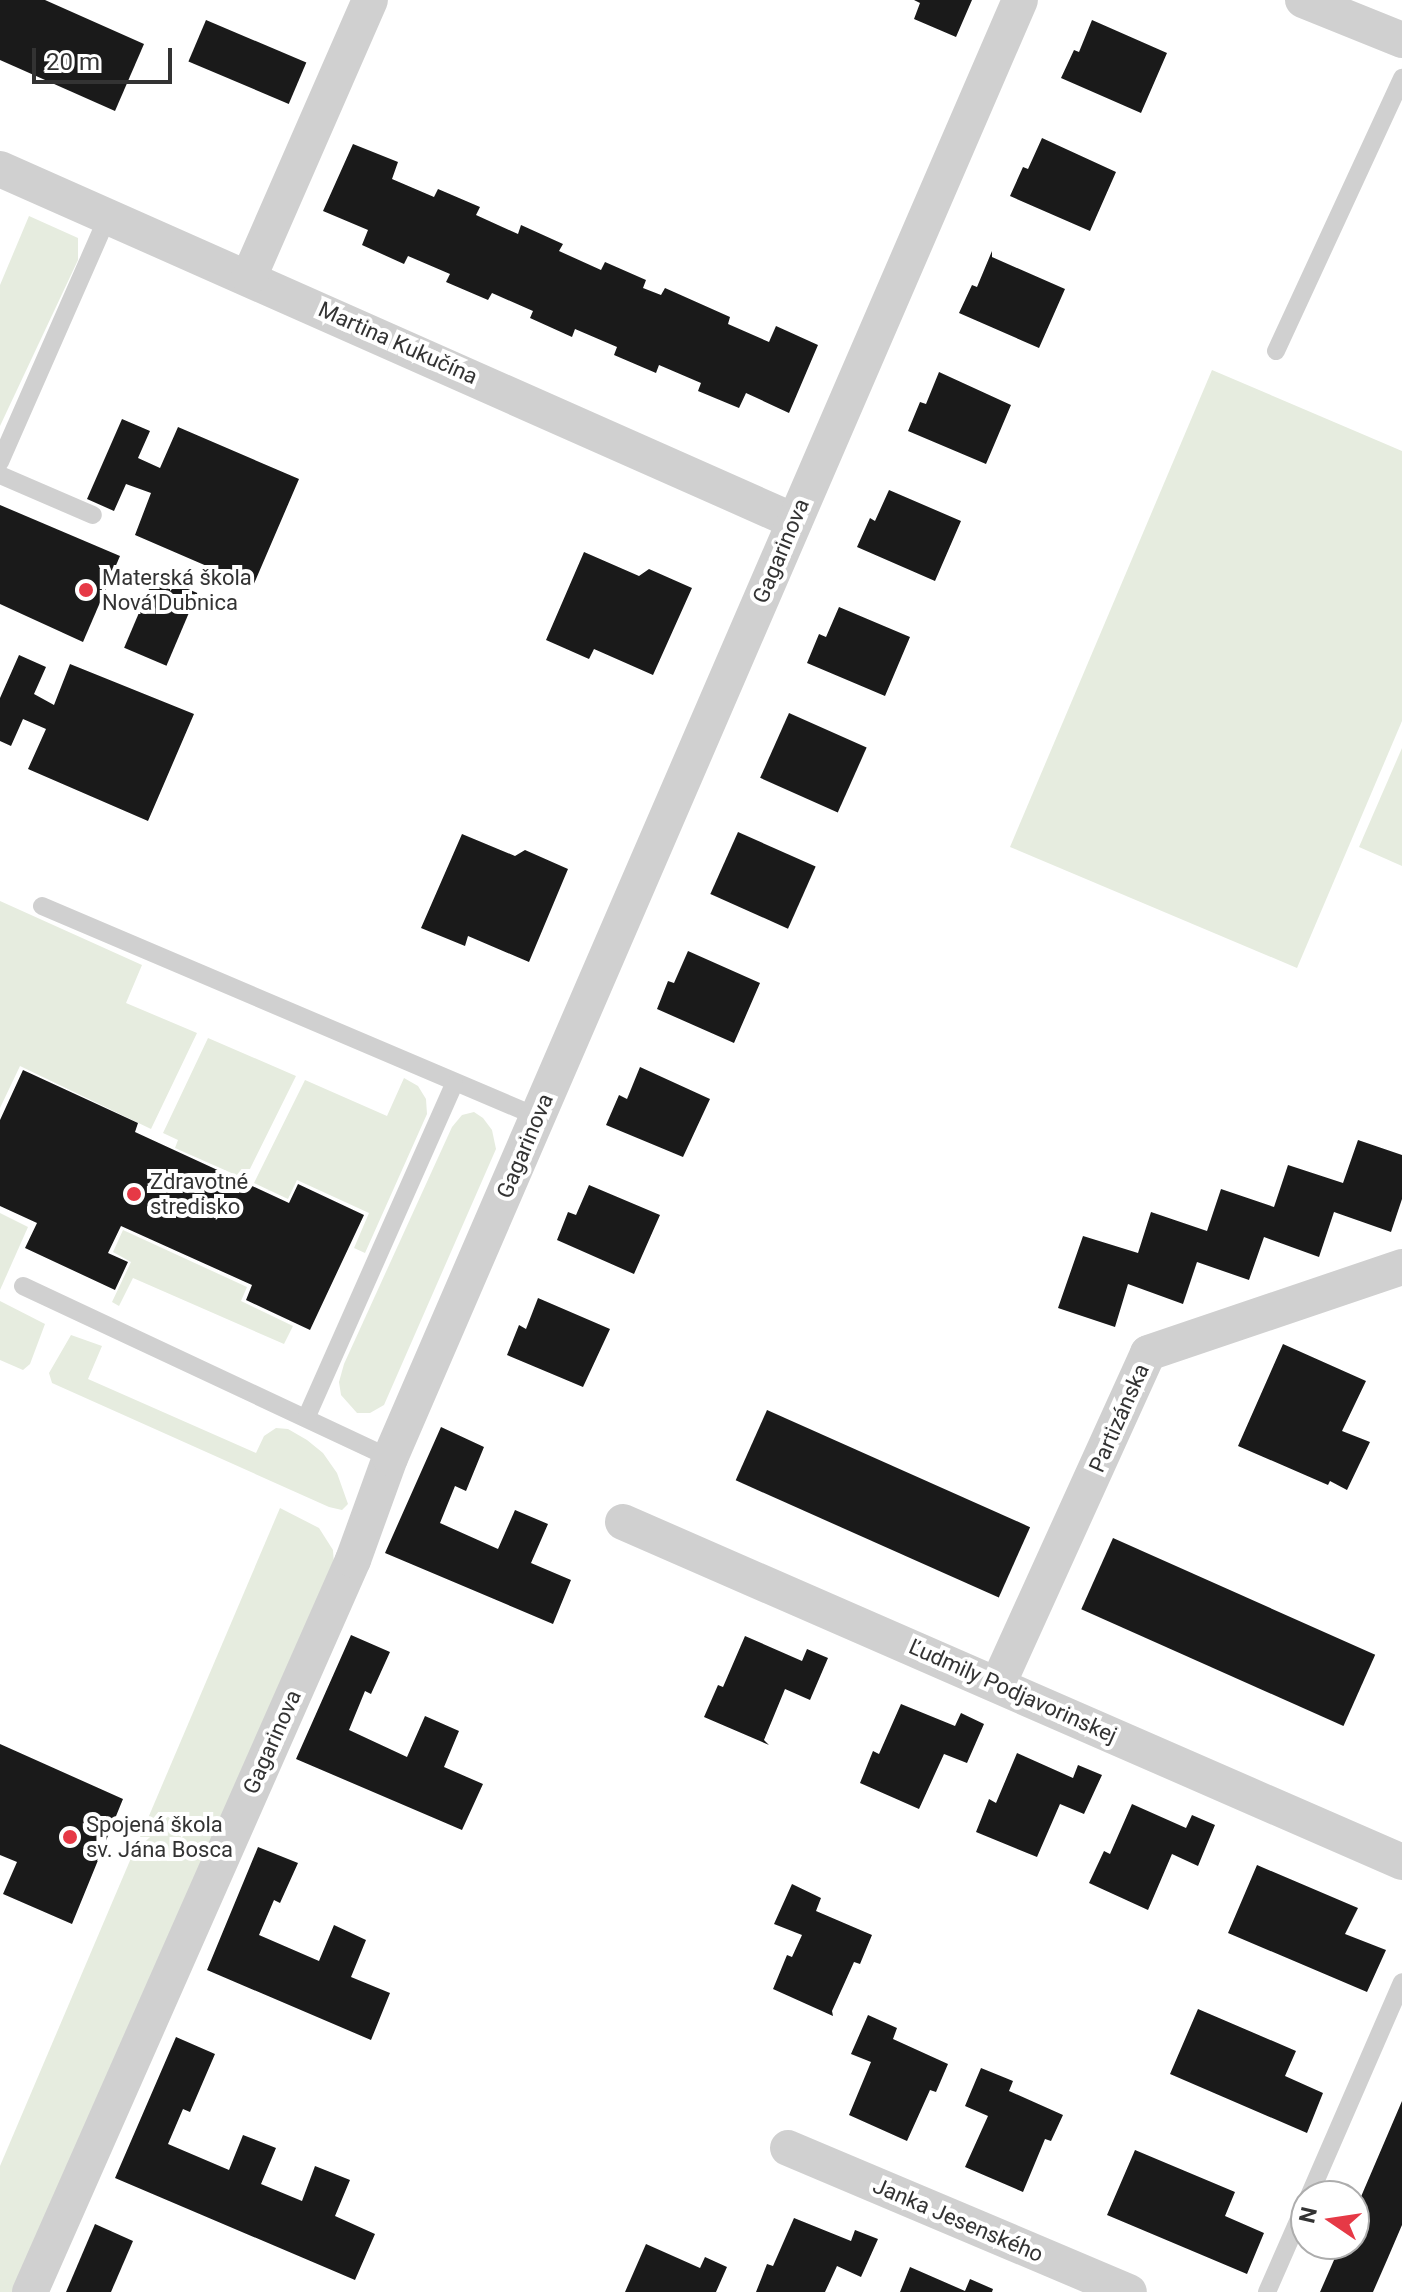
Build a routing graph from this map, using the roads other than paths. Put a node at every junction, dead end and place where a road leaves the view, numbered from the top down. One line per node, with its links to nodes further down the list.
1 (370, 0): 8 (street)
2 (1020, 0): 13 (street, Gagarinova)
3 (1303, 0): 4 (street)
4 (1402, 40)
5 (1402, 78): 9 (lane)
6 (0, 169): 7 (street, Martina Kukučína)
7 (108, 216): 8 (street, Martina Kukučína); 10 (lane)
8 (249, 277): 13 (street, Martina Kukučína)
9 (1276, 351)
10 (0, 462)
11 (0, 475): 12 (lane)
12 (93, 515)
13 (794, 521): 16 (street, Gagarinova)
14 (42, 906): 15 (lane)
15 (454, 1084): 16 (lane); 19 (lane)
16 (538, 1117): 20 (street, Gagarinova)
17 (1402, 1267): 22 (street, Partizánska)
18 (23, 1286): 19 (lane)
19 (307, 1416): 20 (lane)
20 (390, 1458): 28 (street, Gagarinova)
21 (623, 1522): 22 (street, Ľudmily Podjavorinskej)
22 (998, 1684): 23 (street, Ľudmily Podjavorinskej)
23 (1402, 1862)
24 (1402, 1982): 26 (lane)
25 (788, 2148): 29 (street, Janka Jesenského)
26 (1316, 2180)
27 (1290, 2240): 30 (lane)
28 (30, 2292)
29 (1129, 2292)
30 (1267, 2292)

